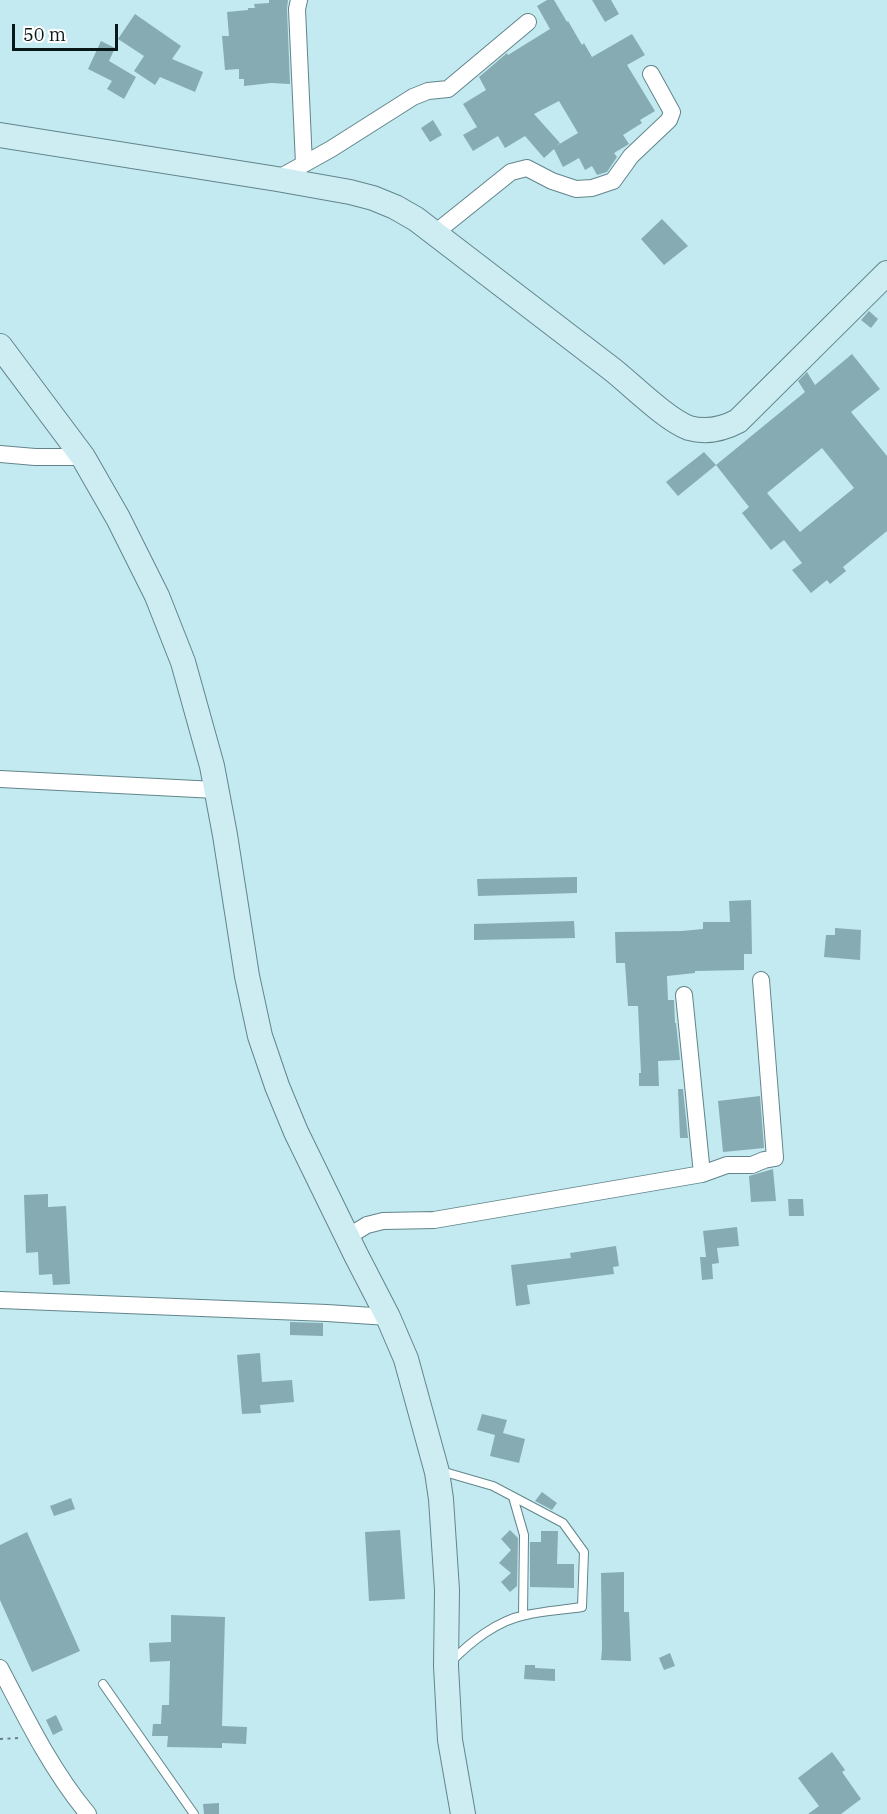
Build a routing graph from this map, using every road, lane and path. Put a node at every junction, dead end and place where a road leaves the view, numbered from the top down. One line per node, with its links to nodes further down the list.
1 (299, 0): 5 (street)
2 (528, 22): 5 (street)
3 (651, 74): 7 (street)
4 (0, 135): 6 (main road)
5 (304, 164): 6 (street)
6 (277, 179): 7 (main road)
7 (435, 233): 8 (main road)
8 (887, 273)
9 (0, 346): 11 (main road)
10 (0, 454): 11 (street)
11 (83, 456): 13 (main road)
12 (0, 779): 13 (street)
13 (216, 790): 17 (main road)
14 (761, 980): 16 (street)
15 (684, 995): 16 (street)
16 (702, 1174): 17 (street)
17 (347, 1237): 19 (main road)
18 (0, 1300): 19 (street)
19 (388, 1317): 20 (main road)
20 (437, 1472): 21 (lane); 23 (main road)
21 (513, 1497): 22 (lane); 22 (lane)
22 (523, 1615): 23 (lane)
23 (446, 1666): 30 (main road)
24 (0, 1668): 26 (street)
25 (103, 1684): 29 (lane)
26 (35, 1734): 27 (path); 28 (street)
27 (0, 1739)
28 (88, 1814)
29 (194, 1814)
30 (462, 1814)

